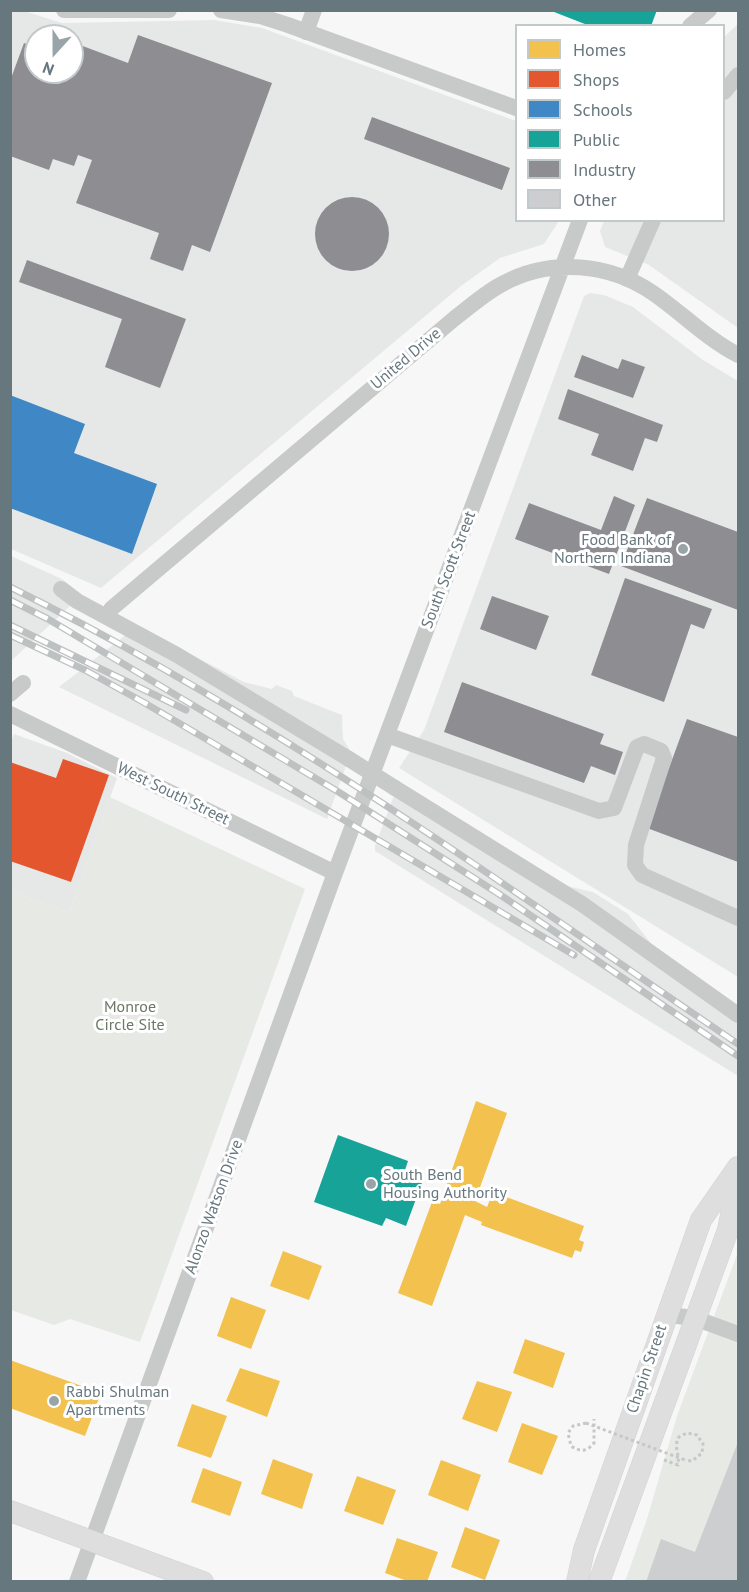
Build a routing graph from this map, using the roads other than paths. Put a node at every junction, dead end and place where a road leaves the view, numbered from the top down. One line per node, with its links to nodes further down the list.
1 (64, 10): 2 (street)
2 (169, 10)
3 (221, 10): 7 (street)
4 (314, 10): 7 (street)
5 (709, 10): 6 (street)
6 (692, 24)
7 (306, 32): 10 (street)
8 (738, 75): 9 (street)
9 (725, 90)
10 (515, 108)
11 (579, 222): 13 (street, South Scott Street)
12 (652, 222): 14 (street)
13 (562, 267): 14 (street, United Drive); 17 (street, United Drive); 19 (street, South Scott Street)
14 (627, 279): 15 (street, United Drive)
15 (738, 355)
16 (61, 589): 22 (street, bridge)
17 (111, 609)
18 (10, 714): 20 (street, West South Street)
19 (387, 735): 20 (street, South Scott Street); 21 (street)
20 (335, 873): 29 (street, Alonzo Watson Drive)
21 (738, 918)
22 (738, 1015)
23 (738, 1167): 25 (main road, Chapin Street)
24 (738, 1181): 26 (main road, Chapin Street)
25 (666, 1314): 26 (street); 30 (main road, Chapin Street)
26 (697, 1319): 27 (street); 35 (main road, Chapin Street)
27 (738, 1334)
28 (10, 1511): 29 (main road)
29 (92, 1541): 31 (street); 32 (main road)
30 (584, 1550): 33 (main road); 34 (main road, Chapin Street)
31 (77, 1581)
32 (201, 1581)
33 (565, 1581)
34 (577, 1581)
35 (599, 1581)

